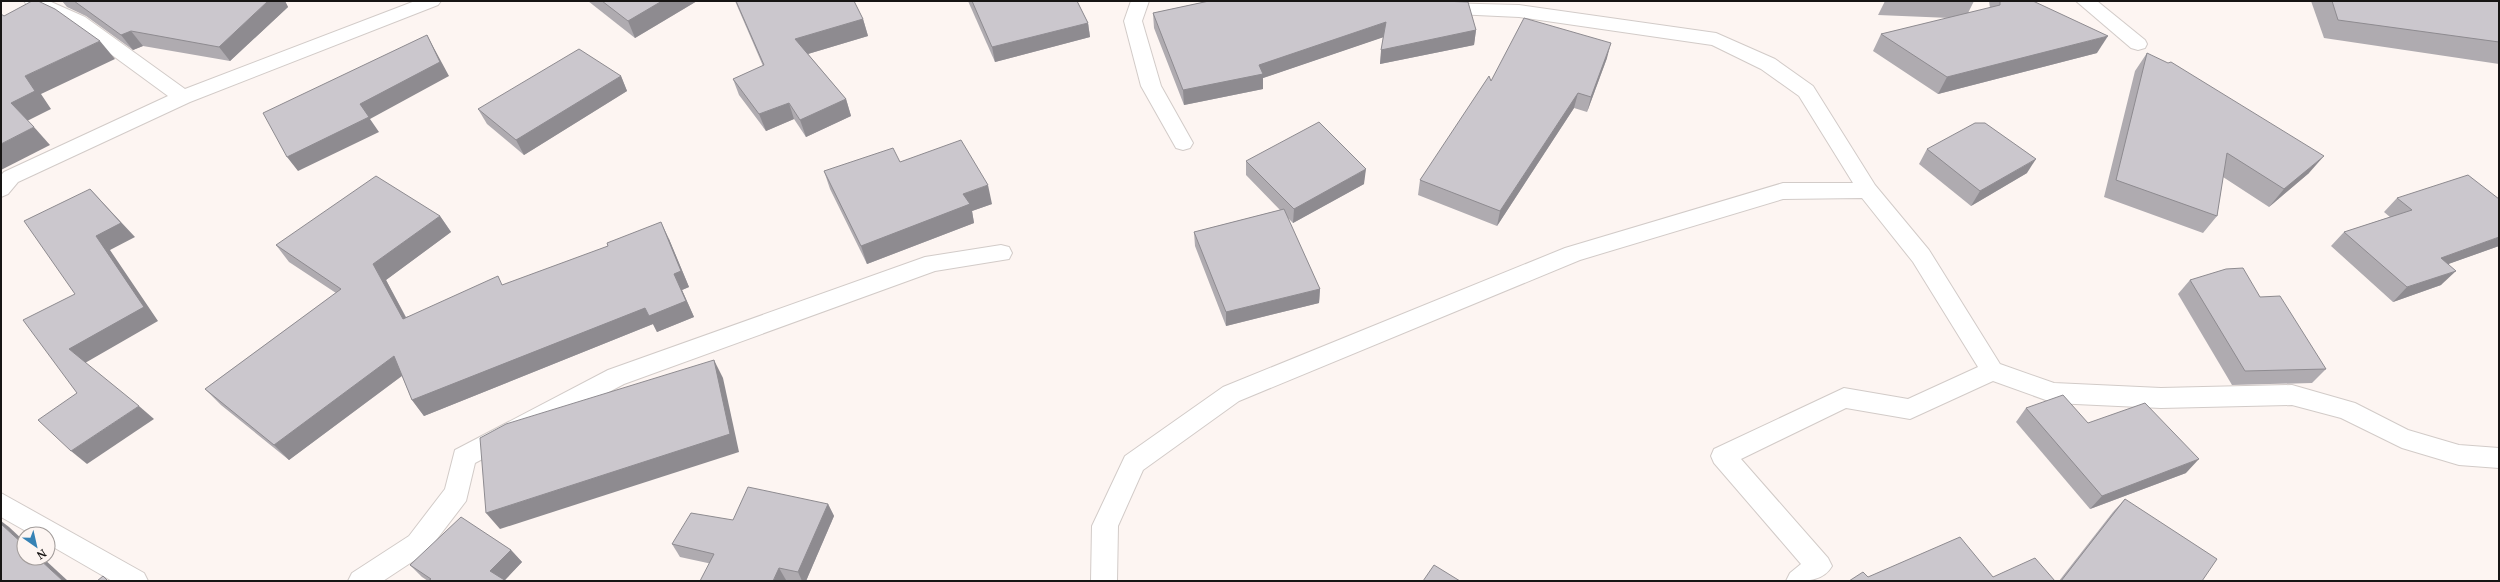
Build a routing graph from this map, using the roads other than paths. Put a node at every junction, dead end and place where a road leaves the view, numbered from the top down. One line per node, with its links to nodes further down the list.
1 (33, 1): 7 (street)
2 (432, 1): 7 (street)
3 (1140, 1): 8 (street)
4 (2085, 1): 6 (street)
5 (1423, 8): 10 (street)
6 (2138, 44)
7 (183, 97): 9 (street)
8 (1183, 143)
9 (1, 189)
10 (1868, 190): 12 (street); 17 (street)
11 (1001, 253): 16 (street)
12 (1992, 371): 13 (street); 18 (street)
13 (2499, 458)
14 (1, 504): 15 (street)
15 (135, 581)
16 (361, 581)
17 (1104, 581)
18 (1798, 581)

